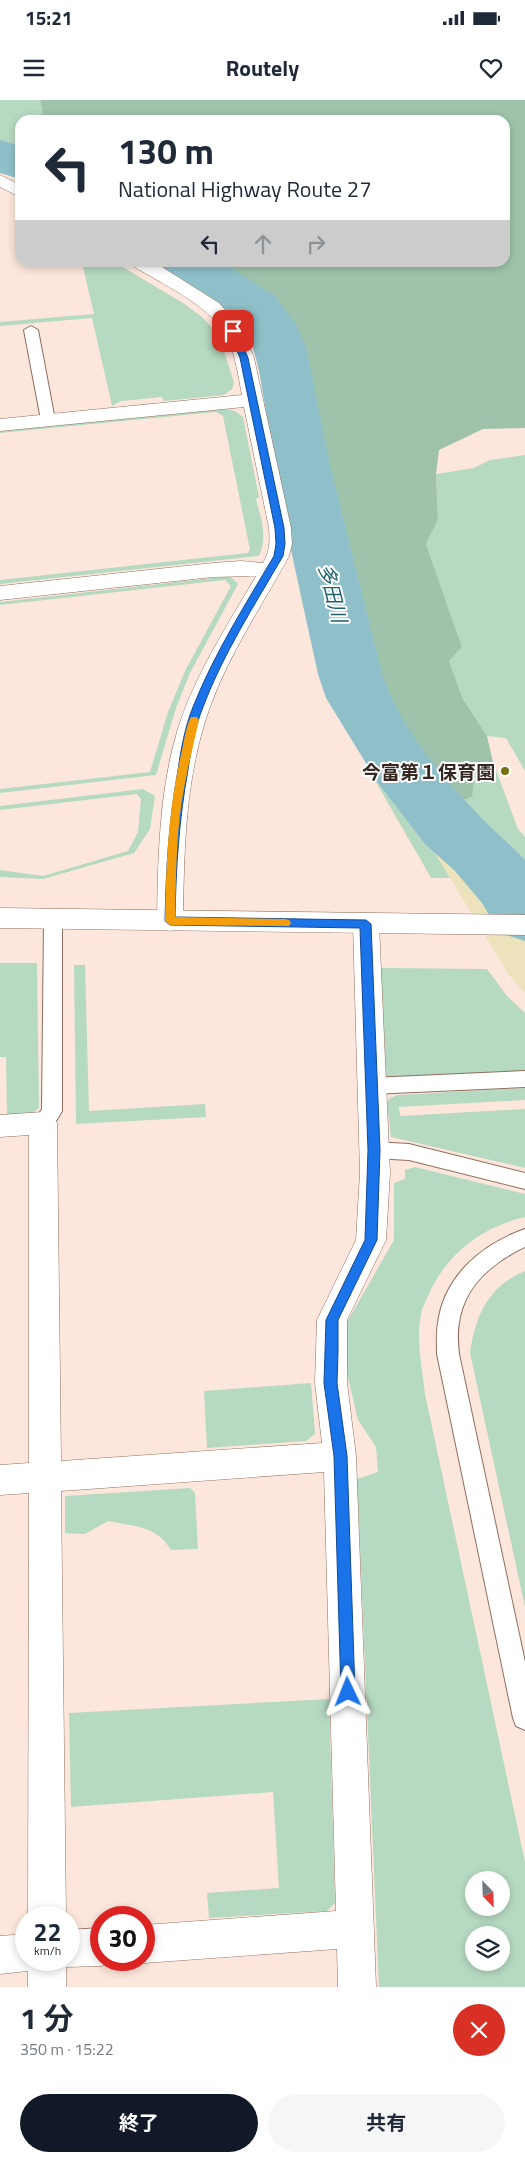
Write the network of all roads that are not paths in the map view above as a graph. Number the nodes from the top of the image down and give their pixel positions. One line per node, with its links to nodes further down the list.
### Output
1 (0, 180): 2 (main road)
2 (15, 189)
3 (15, 194): 4 (main road)
4 (0, 198)
5 (148, 267): 7 (main road)
6 (31, 330): 8 (lane)
7 (253, 400): 8 (main road); 10 (main road)
8 (48, 420): 9 (main road)
9 (0, 425)
10 (270, 570): 11 (main road); 14 (main road)
11 (0, 593)
12 (0, 918): 13 (main road)
13 (52, 919): 14 (main road); 19 (lane)
14 (170, 921): 15 (main road)
15 (366, 924): 16 (main road); 18 (main road)
16 (525, 925)
17 (525, 1079): 18 (lane)
18 (371, 1086): 21 (main road)
19 (43, 1123): 20 (main road); 25 (main road)
20 (0, 1126)
21 (374, 1150): 22 (lane); 24 (main road)
22 (525, 1181)
23 (525, 1238): 27 (lane)
24 (340, 1456): 25 (main road); 29 (main road)
25 (45, 1477): 26 (main road); 28 (main road)
26 (0, 1480)
27 (525, 1718)
28 (47, 1906)
29 (355, 1929): 30 (main road); 35 (main road)
30 (155, 1943)
31 (15, 1954): 32 (main road)
32 (0, 1955)
33 (47, 1971): 34 (main road)
34 (47, 1987)
35 (357, 1987)

